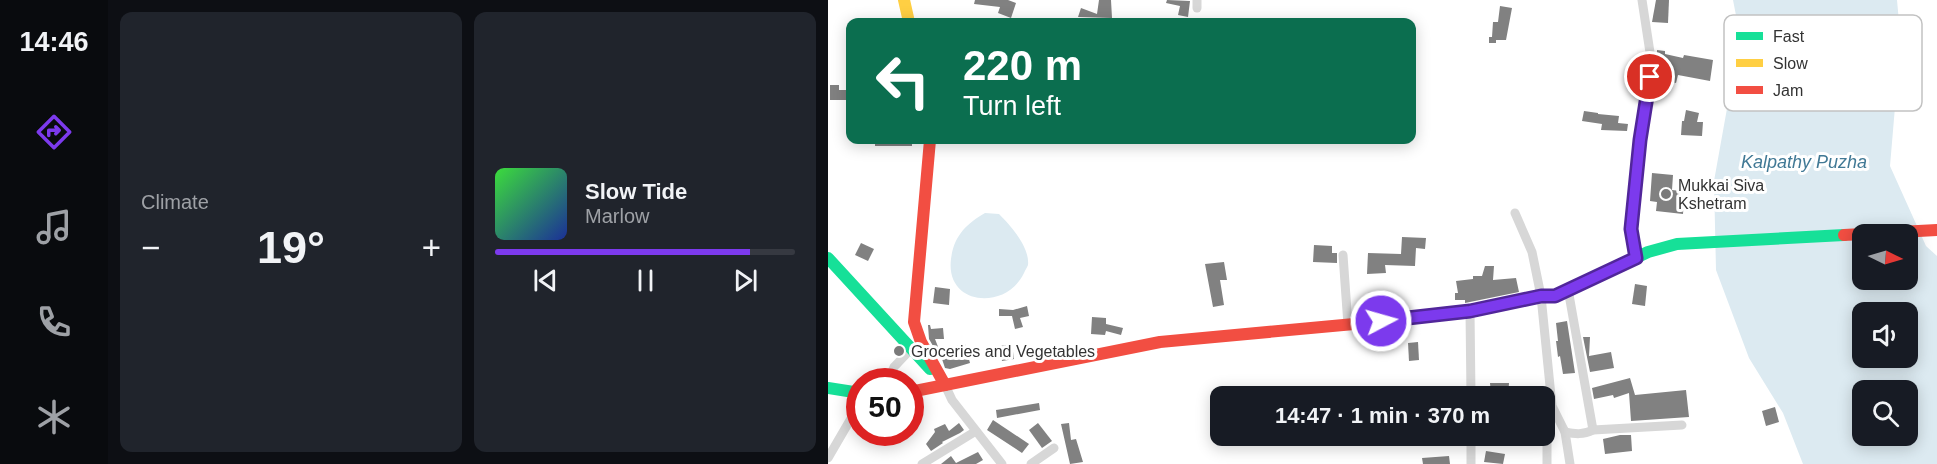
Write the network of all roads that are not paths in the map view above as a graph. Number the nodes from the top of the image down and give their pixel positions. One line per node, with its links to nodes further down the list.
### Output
1 (904, 0): 3 (main road)
2 (1642, 0): 8 (street)
3 (908, 18)
4 (930, 144): 16 (main road)
5 (1515, 213): 11 (street)
6 (1937, 230): 8 (main road)
7 (1343, 255): 13 (street)
8 (1636, 258): 10 (main road)
9 (830, 262): 14 (main road)
10 (1568, 289): 11 (main road); 23 (street)
11 (1541, 296): 12 (main road); 25 (street)
12 (1470, 311): 13 (main road); 17 (street)
13 (1348, 325): 16 (main road)
14 (911, 349): 15 (street); 16 (main road)
15 (894, 368)
16 (945, 385): 19 (main road); 24 (street)
17 (1471, 386)
18 (828, 388): 20 (main road)
19 (924, 389)
20 (846, 391)
21 (1682, 424): 23 (street)
22 (846, 427): 29 (street)
23 (1593, 430): 25 (street)
24 (976, 431): 30 (street); 31 (street)
25 (1565, 432): 35 (street)
26 (1471, 446): 33 (street)
27 (1547, 446): 34 (street)
28 (1054, 448): 32 (street)
29 (828, 458)
30 (922, 464)
31 (1002, 464)
32 (1031, 464)
33 (1471, 464)
34 (1548, 464)
35 (1570, 464)

